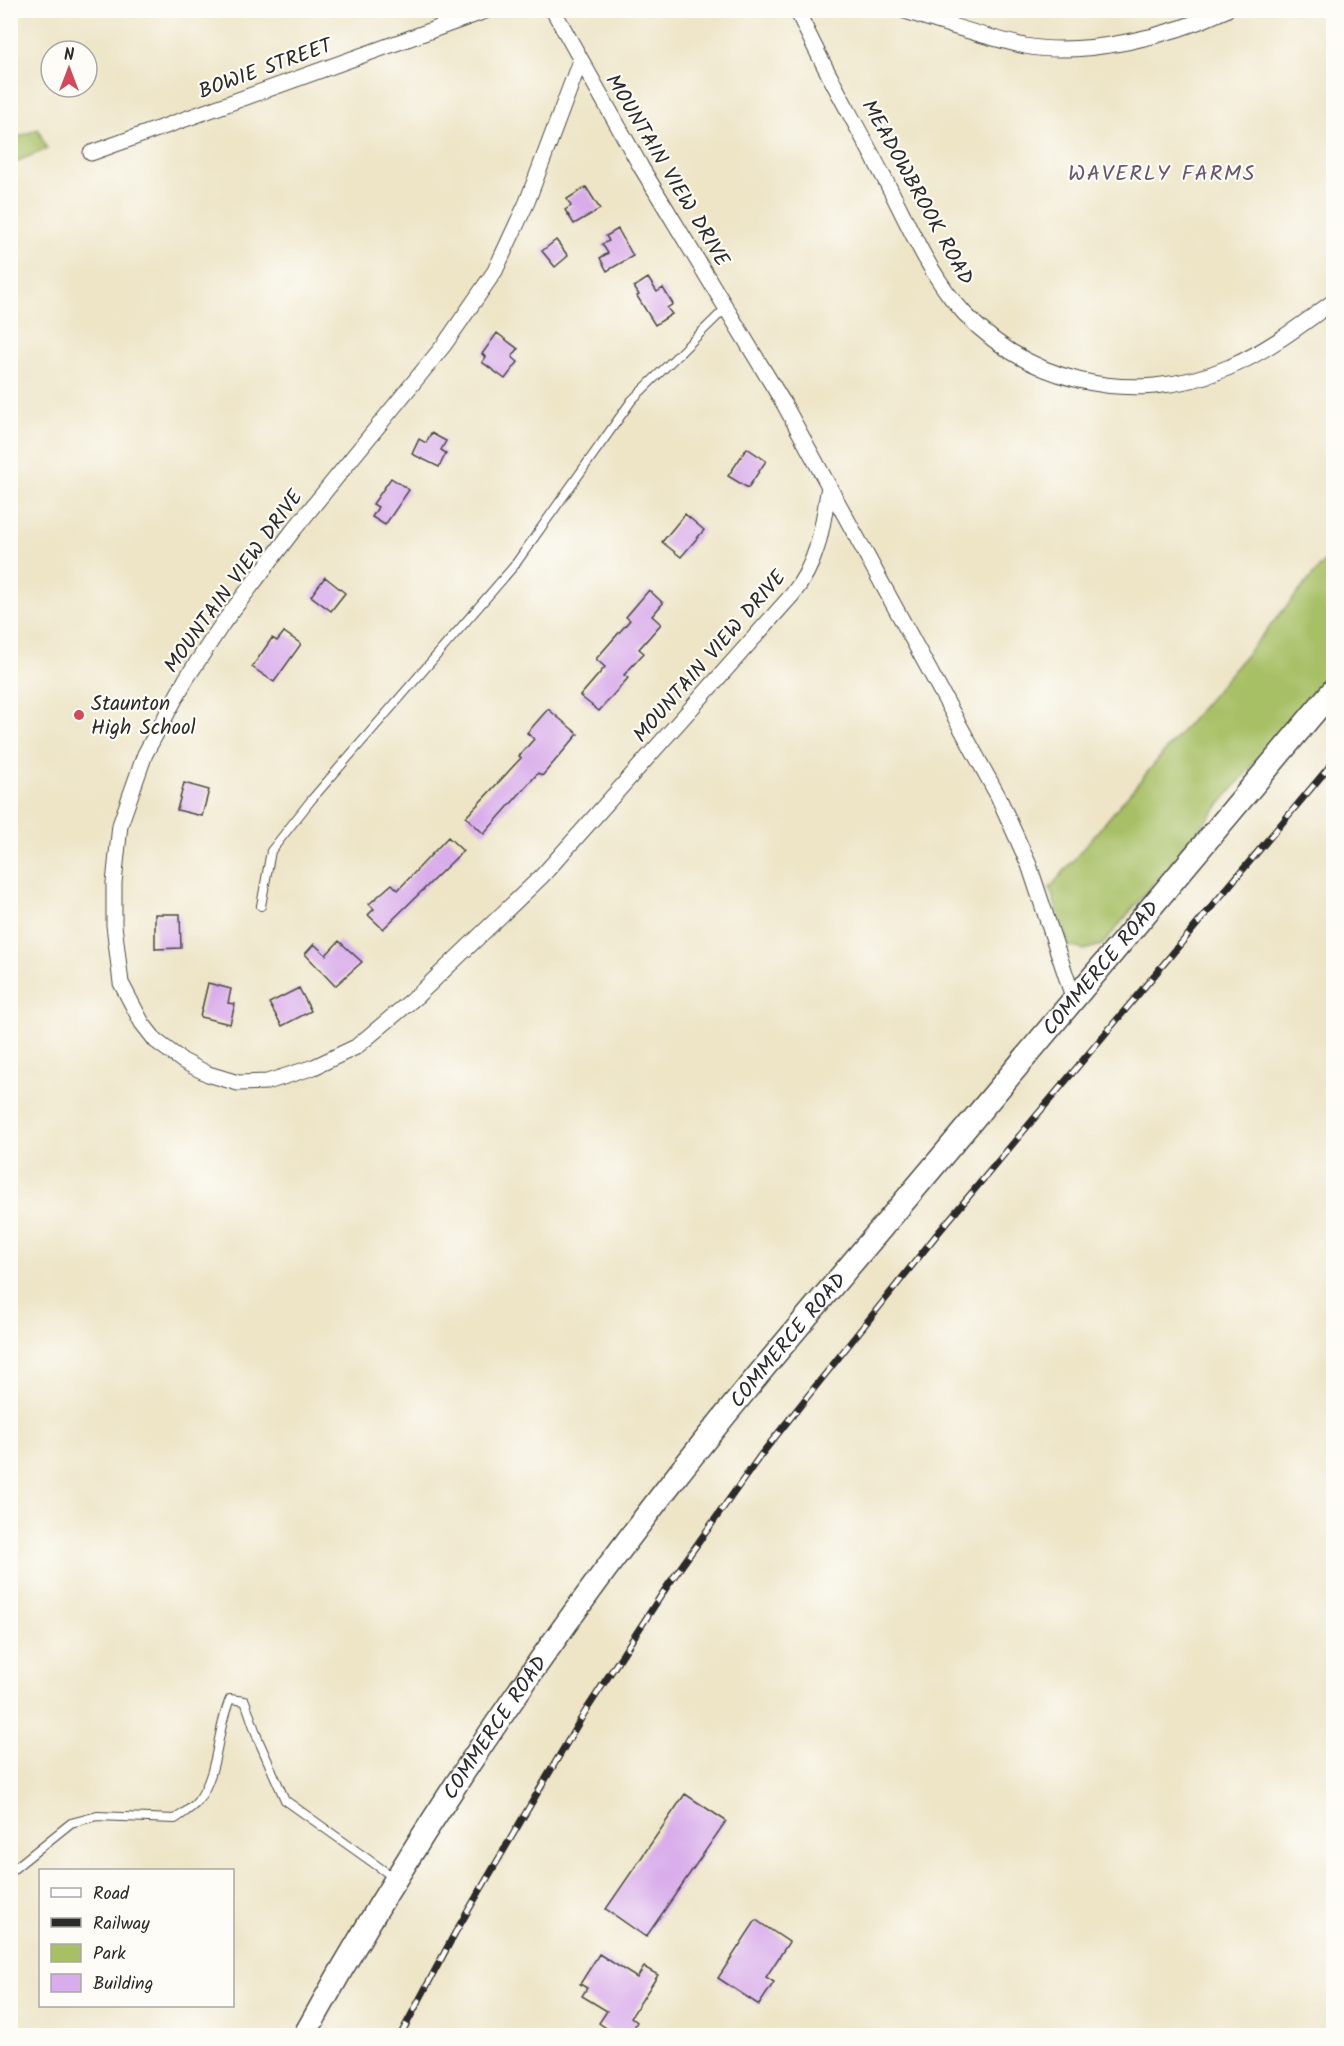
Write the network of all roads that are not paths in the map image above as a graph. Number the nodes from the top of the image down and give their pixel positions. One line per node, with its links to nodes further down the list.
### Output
1 (488, 10): 7 (street, BOWIE STREET)
2 (553, 10): 6 (street, MOUNTAIN VIEW DRIVE)
3 (797, 10): 8 (street, MEADOWBROOK ROAD)
4 (902, 10): 5 (street)
5 (1226, 10)
6 (580, 61): 9 (street, MOUNTAIN VIEW DRIVE); 10 (street, MOUNTAIN VIEW DRIVE)
7 (91, 153)
8 (1334, 301)
9 (726, 308): 10 (street, MOUNTAIN VIEW DRIVE); 12 (lane)
10 (829, 486): 13 (street, MOUNTAIN VIEW DRIVE)
11 (1334, 689): 13 (main road, COMMERCE ROAD)
12 (261, 906)
13 (1074, 1000): 15 (main road, COMMERCE ROAD)
14 (10, 1872): 15 (lane)
15 (397, 1879): 16 (main road, COMMERCE ROAD)
16 (304, 2036)

